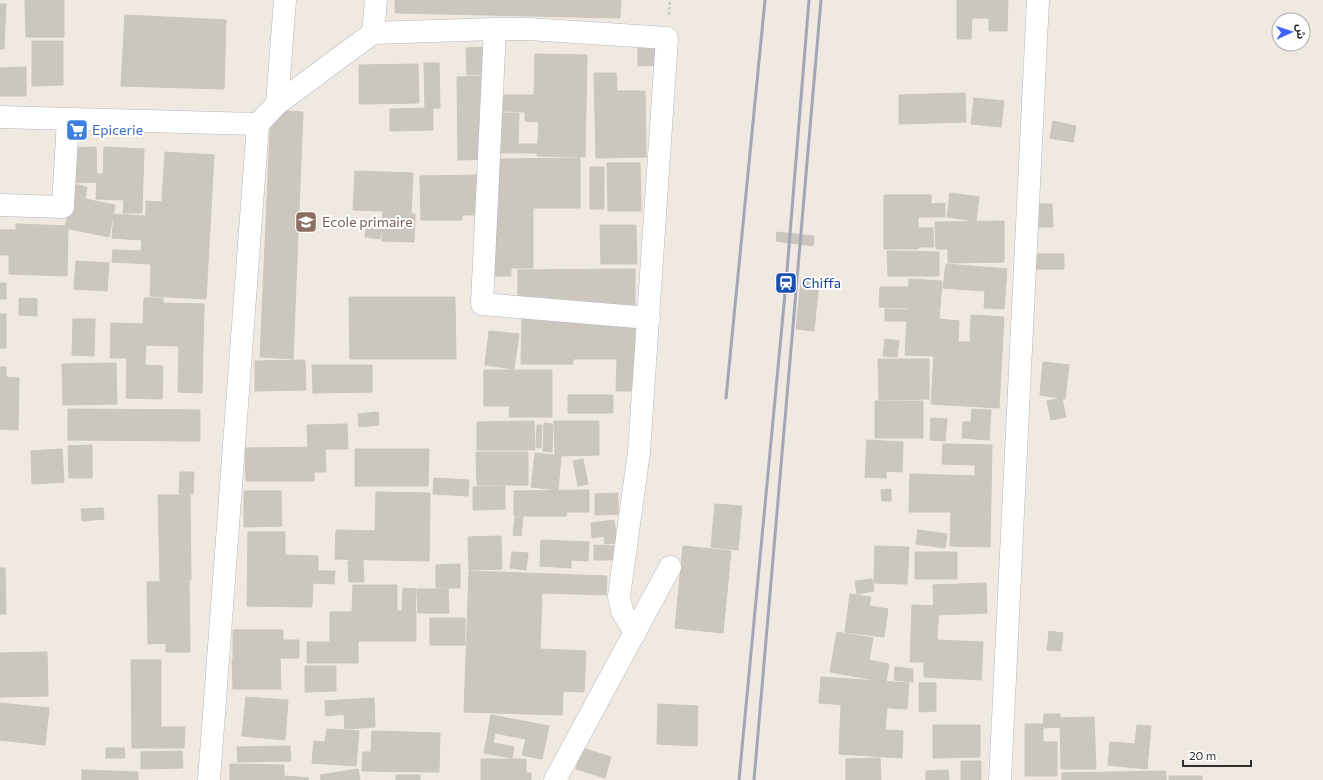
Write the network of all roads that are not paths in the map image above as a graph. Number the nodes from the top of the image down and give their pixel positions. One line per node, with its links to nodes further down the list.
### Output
1 (285, 0): 6 (street)
2 (376, 0): 5 (street)
3 (1038, 0): 16 (street)
4 (495, 29): 5 (street); 11 (street); 11 (street)
5 (373, 33): 6 (street)
6 (277, 104): 9 (street)
7 (0, 117): 8 (street)
8 (68, 119): 9 (street); 10 (street)
9 (258, 124): 14 (street)
10 (0, 205)
11 (649, 318): 13 (street)
12 (670, 568): 13 (street)
13 (635, 633): 15 (street)
14 (209, 780)
15 (555, 780)
16 (1000, 780)

